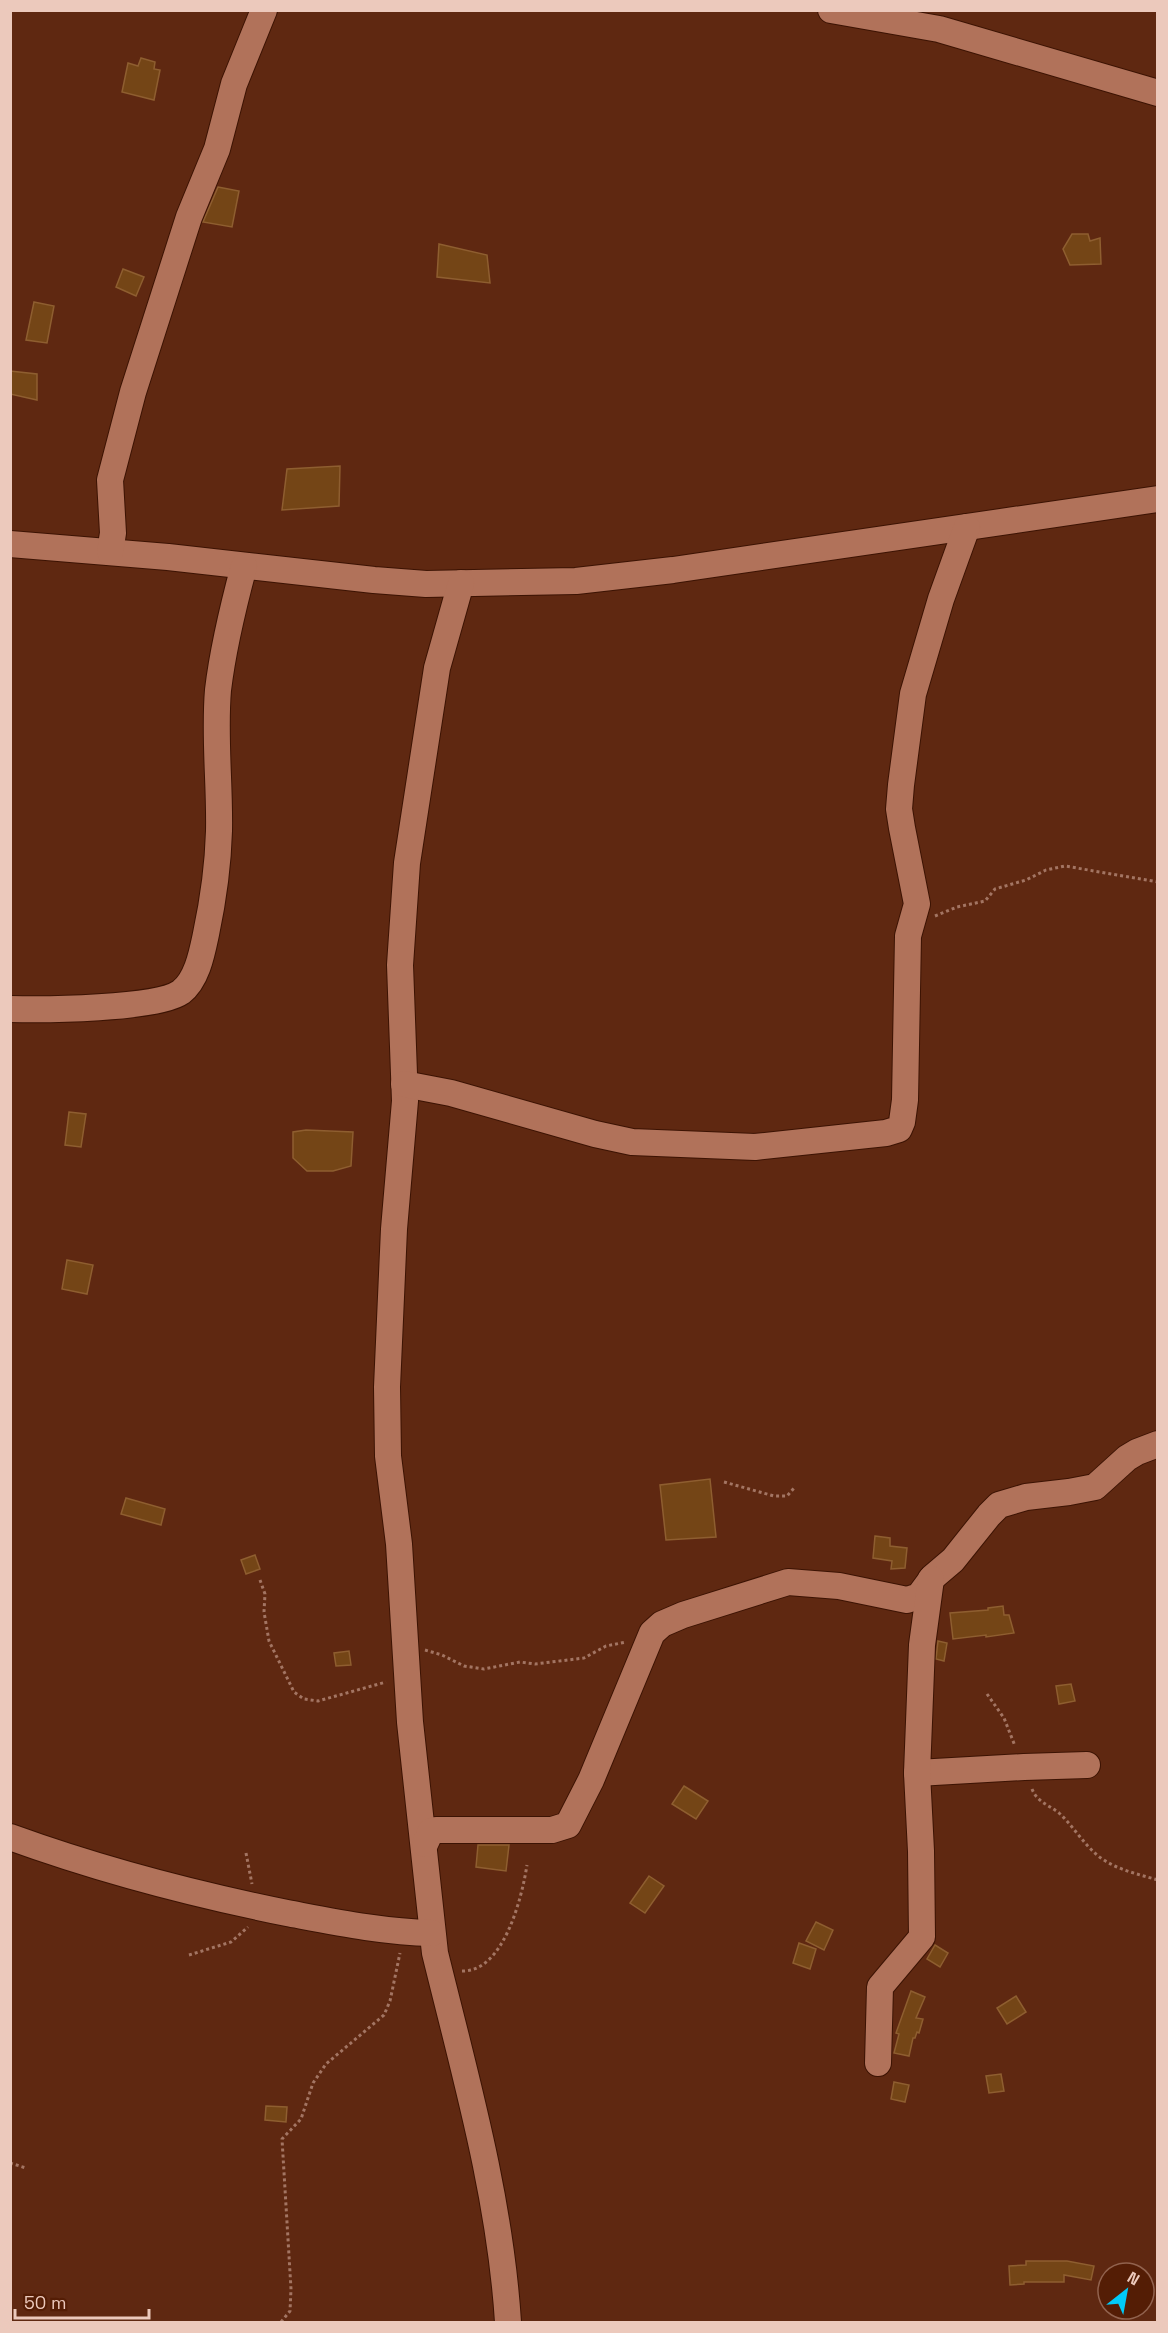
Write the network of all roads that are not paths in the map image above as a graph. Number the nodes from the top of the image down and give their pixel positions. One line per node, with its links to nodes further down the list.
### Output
1 (264, 10): 7 (street)
2 (831, 10): 3 (street)
3 (1158, 93)
4 (1158, 499): 5 (street)
5 (967, 527): 9 (street); 11 (street)
6 (10, 544): 7 (street)
7 (110, 552): 8 (street)
8 (244, 566): 9 (street); 10 (street)
9 (461, 583): 11 (street)
10 (10, 1009)
11 (404, 1084): 17 (street)
12 (1158, 1444): 13 (street)
13 (931, 1575): 15 (street); 17 (street)
14 (1087, 1765): 15 (street)
15 (917, 1773): 19 (street)
16 (10, 1837): 18 (street)
17 (425, 1844): 18 (street)
18 (432, 1933): 20 (street)
19 (878, 2063)
20 (508, 2322)

